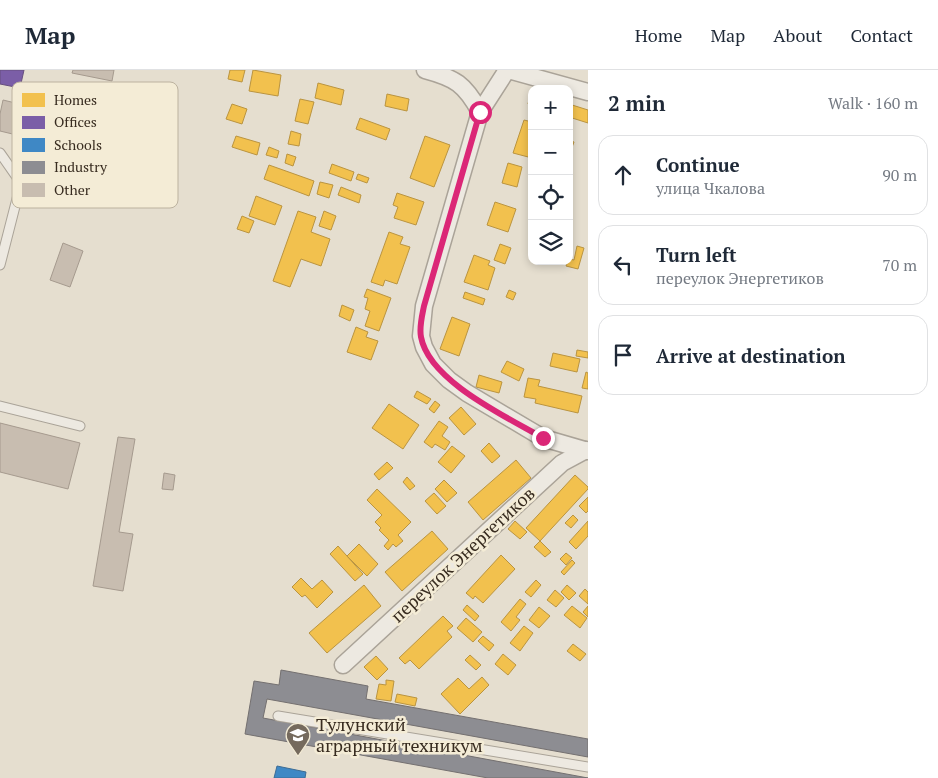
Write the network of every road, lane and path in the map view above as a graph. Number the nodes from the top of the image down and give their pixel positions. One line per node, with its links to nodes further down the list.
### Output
1 (425, 70): 4 (street)
2 (507, 70): 3 (street); 4 (street)
3 (588, 92)
4 (480, 112): 11 (street, переулок Энергетиков)
5 (0, 153): 6 (lane)
6 (12, 170)
7 (15, 208): 8 (lane)
8 (0, 265)
9 (0, 406): 10 (lane)
10 (80, 426)
11 (587, 451): 12 (street, переулок Энергетиков)
12 (343, 665)
13 (278, 716): 14 (lane)
14 (588, 767)

